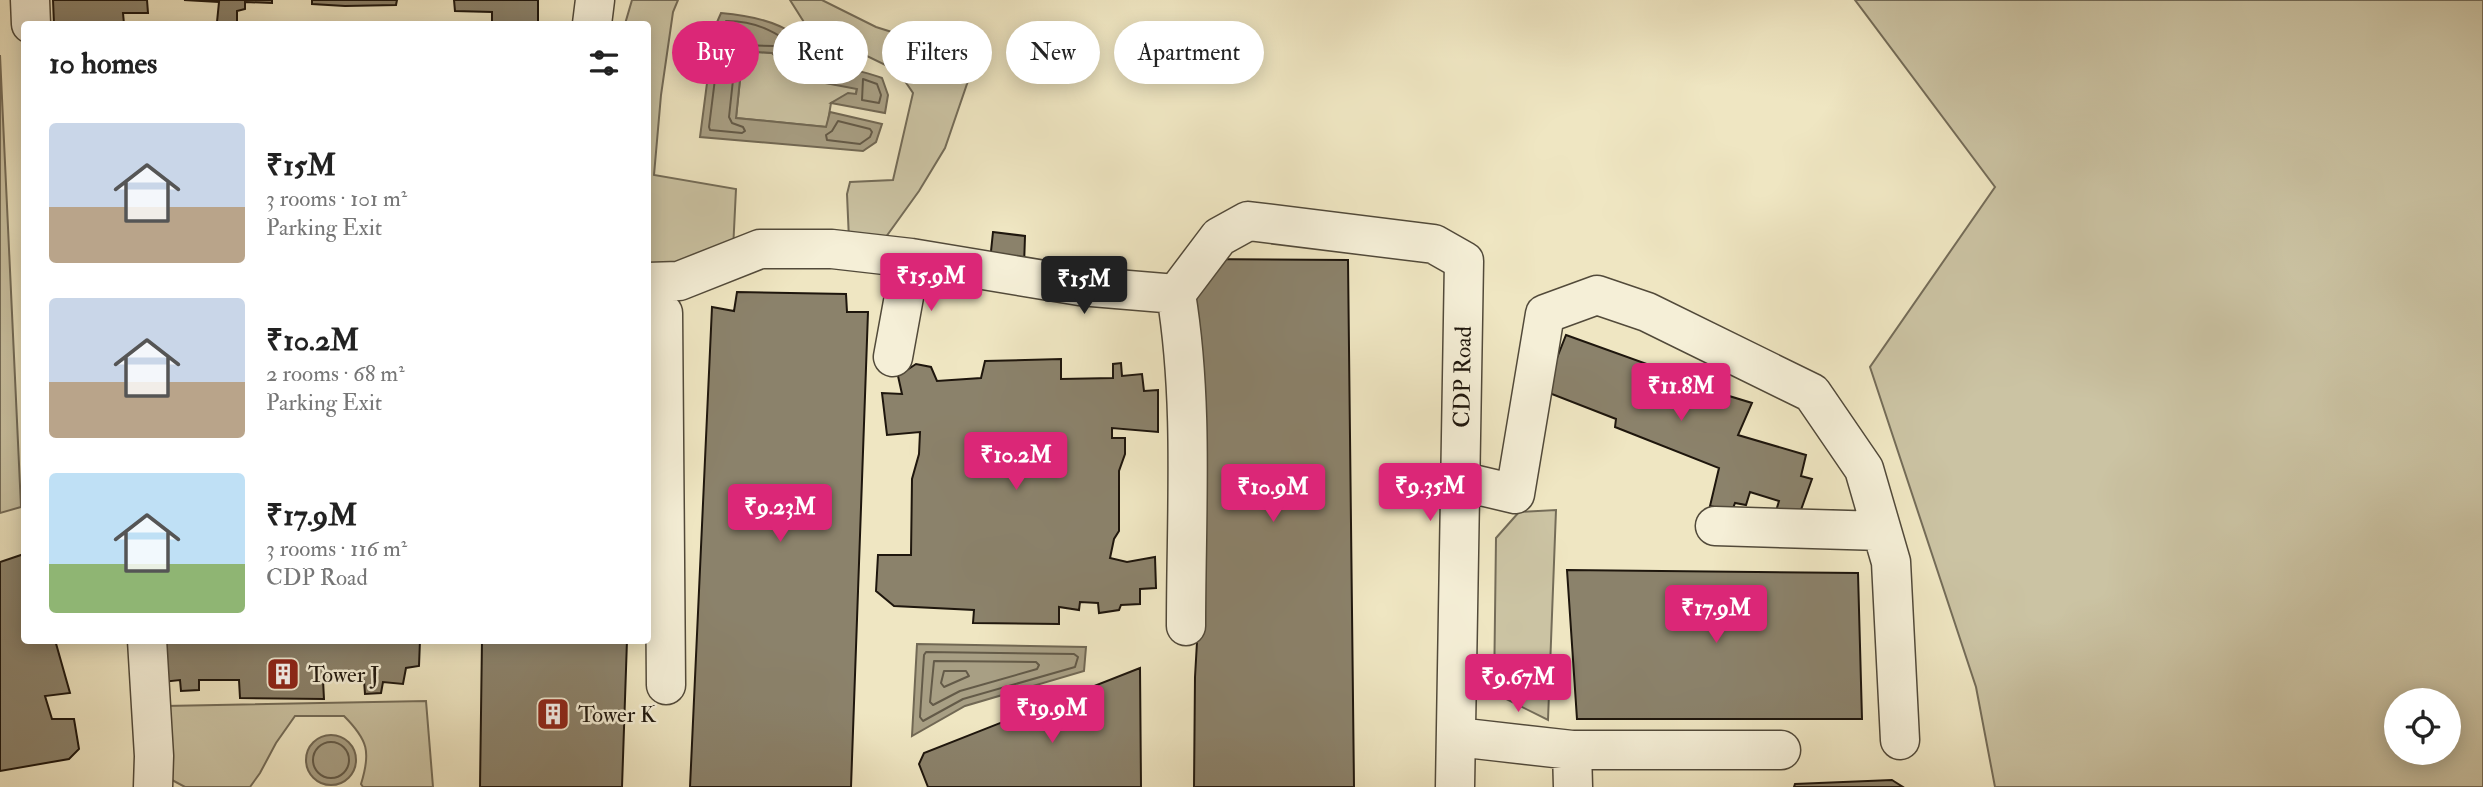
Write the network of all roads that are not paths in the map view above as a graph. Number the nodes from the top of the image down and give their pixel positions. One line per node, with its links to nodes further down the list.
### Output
1 (30, 0): 3 (street)
2 (595, 0): 4 (street)
3 (31, 21)
4 (592, 21)
5 (911, 258): 6 (street); 7 (street); 9 (street)
6 (651, 282)
7 (1176, 294): 10 (street, CDP Road); 13 (street)
8 (651, 313): 15 (street)
9 (893, 357)
10 (1460, 481): 12 (street); 16 (street, CDP Road)
11 (1715, 526): 12 (street)
12 (1882, 531): 17 (street)
13 (1186, 626)
14 (147, 644): 20 (street)
15 (666, 685)
16 (1457, 737): 19 (street); 21 (street, CDP Road)
17 (1900, 740)
18 (1781, 750): 19 (street)
19 (1572, 769)
20 (153, 787)
21 (1455, 787)

